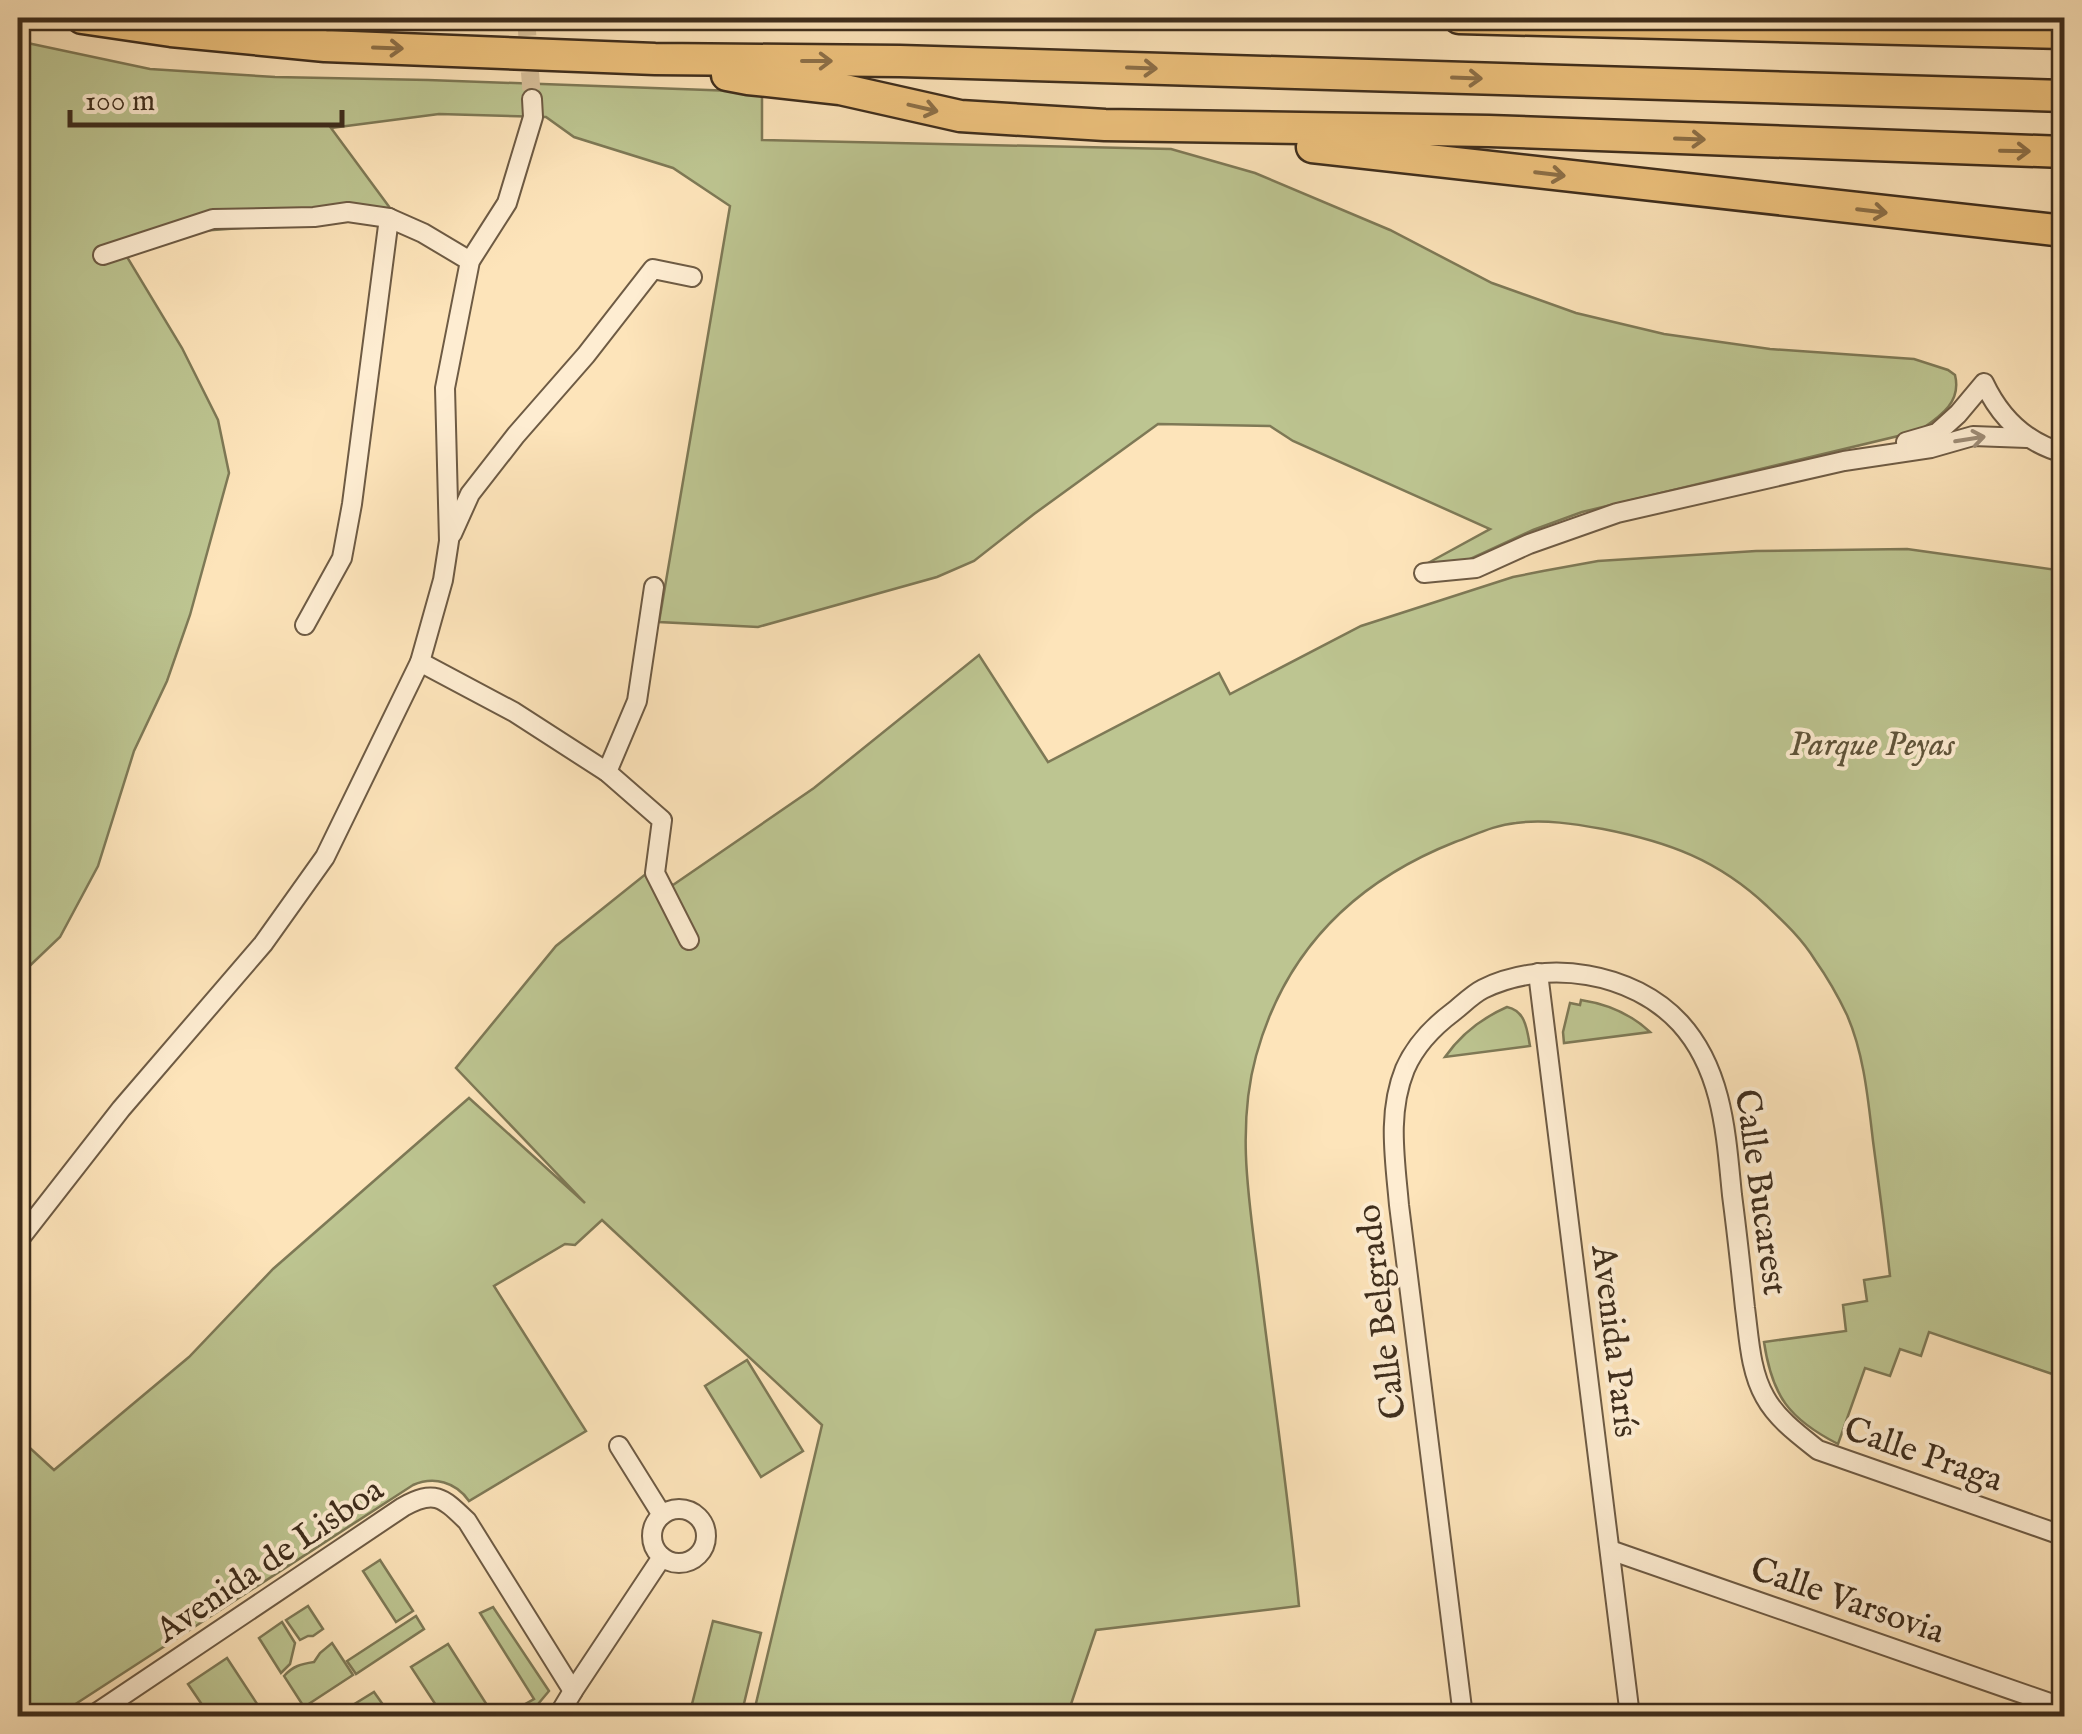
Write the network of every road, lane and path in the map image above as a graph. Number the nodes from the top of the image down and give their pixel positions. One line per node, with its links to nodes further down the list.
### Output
1 (82, 18): 4 (highway, one-way to 4)
2 (1459, 18): 3 (highway)
3 (2064, 32)
4 (655, 60): 5 (highway, one-way to 5); 7 (highway, one-way to 7)
5 (2064, 96)
6 (532, 99): 12 (street)
7 (1105, 125): 8 (highway, one-way to 8); 10 (highway, one-way to 10)
8 (2064, 152)
9 (389, 218): 11 (street); 12 (street); 20 (street)
10 (2064, 232)
11 (103, 256)
12 (470, 261): 17 (street)
13 (692, 277): 17 (street)
14 (2027, 438): 15 (street); 16 (street, one-way to 14); 16 (street)
15 (2064, 453)
16 (1844, 461): 18 (street)
17 (450, 541): 21 (street)
18 (1424, 574)
19 (654, 588): 22 (street)
20 (305, 625)
21 (420, 662): 22 (street); 25 (street)
22 (607, 772): 23 (street)
23 (689, 940)
24 (1538, 973): 26 (street, Calle Bucarest); 30 (street, Avenida París); 36 (street, Calle Belgrado)
25 (18, 1240)
26 (1751, 1356): 29 (street, Calle Praga)
27 (619, 1446): 28 (street)
28 (662, 1515): 31 (street); 31 (street)
29 (2064, 1536)
30 (1610, 1550): 33 (street, Calle Varsovia); 37 (street, Avenida París)
31 (662, 1556): 32 (street)
32 (573, 1690): 34 (street, Avenida de Lisboa); 35 (street)
33 (2064, 1708)
34 (92, 1716)
35 (558, 1716)
36 (1462, 1716)
37 (1630, 1716)

